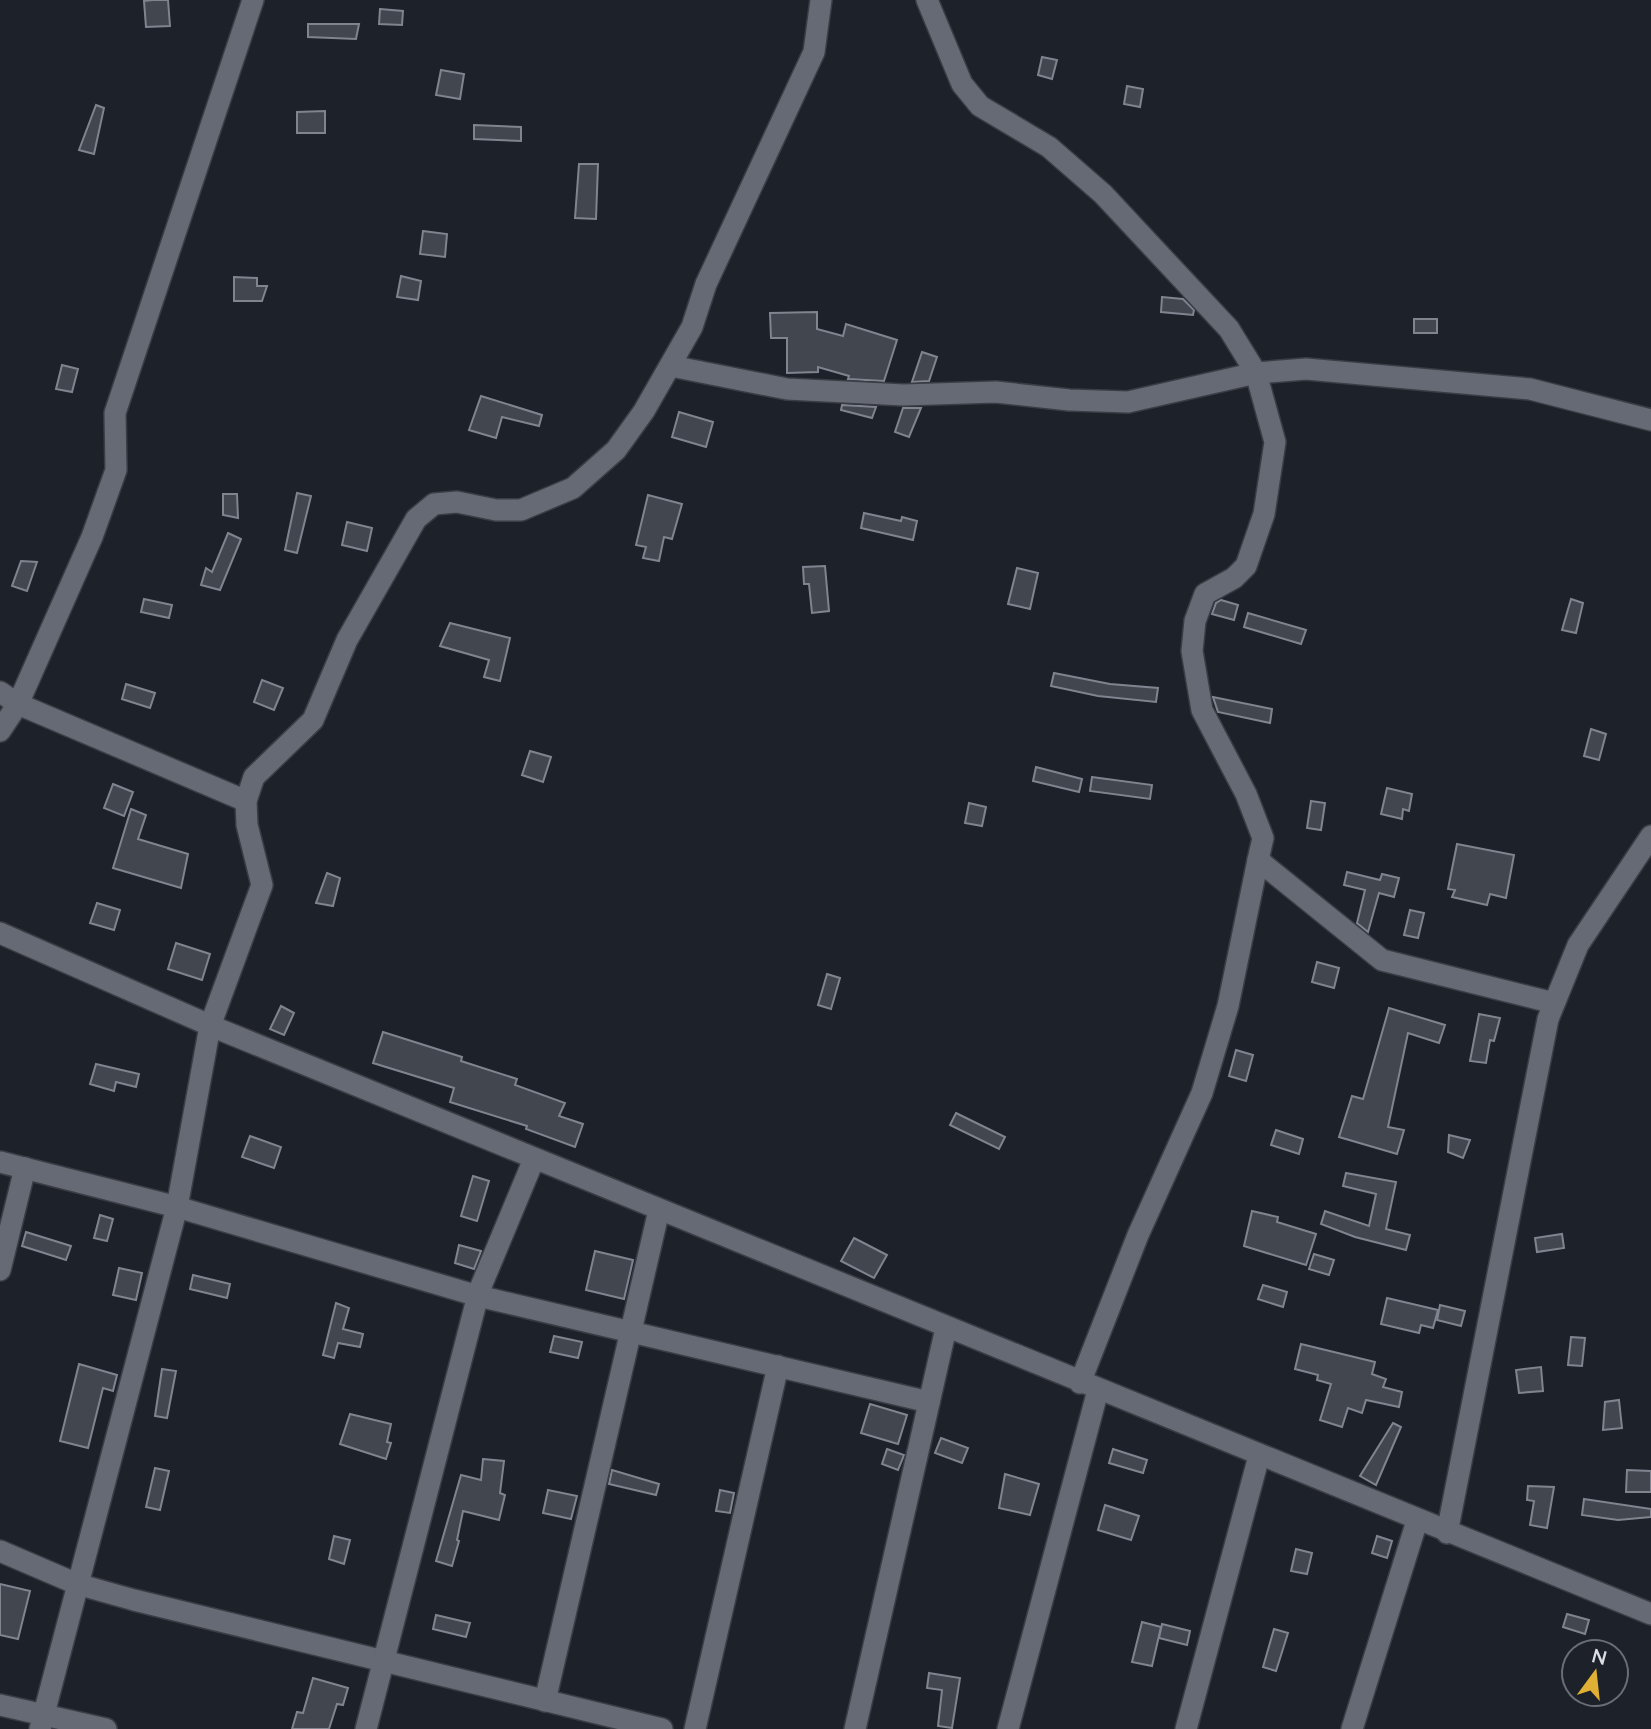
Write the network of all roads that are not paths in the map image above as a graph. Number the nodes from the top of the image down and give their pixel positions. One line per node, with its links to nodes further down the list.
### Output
1 (253, 0): 7 (street)
2 (821, 0): 4 (street)
3 (927, 0): 5 (street)
4 (671, 366): 5 (street); 9 (street)
5 (1256, 373): 6 (street); 11 (street)
6 (1651, 420)
7 (9, 698): 8 (street); 9 (street)
8 (0, 731)
9 (246, 801): 14 (street)
10 (1651, 836): 13 (street)
11 (1258, 860): 13 (street); 25 (street)
12 (0, 933): 14 (street)
13 (1555, 1003): 29 (street)
14 (211, 1026): 15 (street); 18 (street)
15 (534, 1159): 19 (street); 21 (street)
16 (0, 1162): 17 (street)
17 (25, 1168): 18 (street); 20 (street)
18 (177, 1207): 21 (street); 31 (street)
19 (659, 1210): 22 (street); 23 (street)
20 (0, 1270)
21 (478, 1296): 23 (street); 33 (street)
22 (946, 1328): 25 (street); 26 (street)
23 (630, 1332): 24 (street); 34 (street)
24 (778, 1366): 26 (street); 40 (street)
25 (1089, 1386): 27 (street); 42 (street)
26 (929, 1402): 41 (street)
27 (1259, 1456): 28 (street); 43 (street)
28 (1417, 1521): 29 (street); 44 (street)
29 (1447, 1533): 32 (street)
30 (0, 1551): 31 (street)
31 (78, 1584): 33 (street); 36 (street)
32 (1651, 1614)
33 (382, 1662): 34 (street); 38 (street)
34 (545, 1701): 39 (street)
35 (0, 1704): 36 (street)
36 (42, 1722): 37 (street)
37 (106, 1729)
38 (366, 1729)
39 (662, 1729)
40 (695, 1729)
41 (855, 1729)
42 (1008, 1729)
43 (1186, 1729)
44 (1352, 1729)

